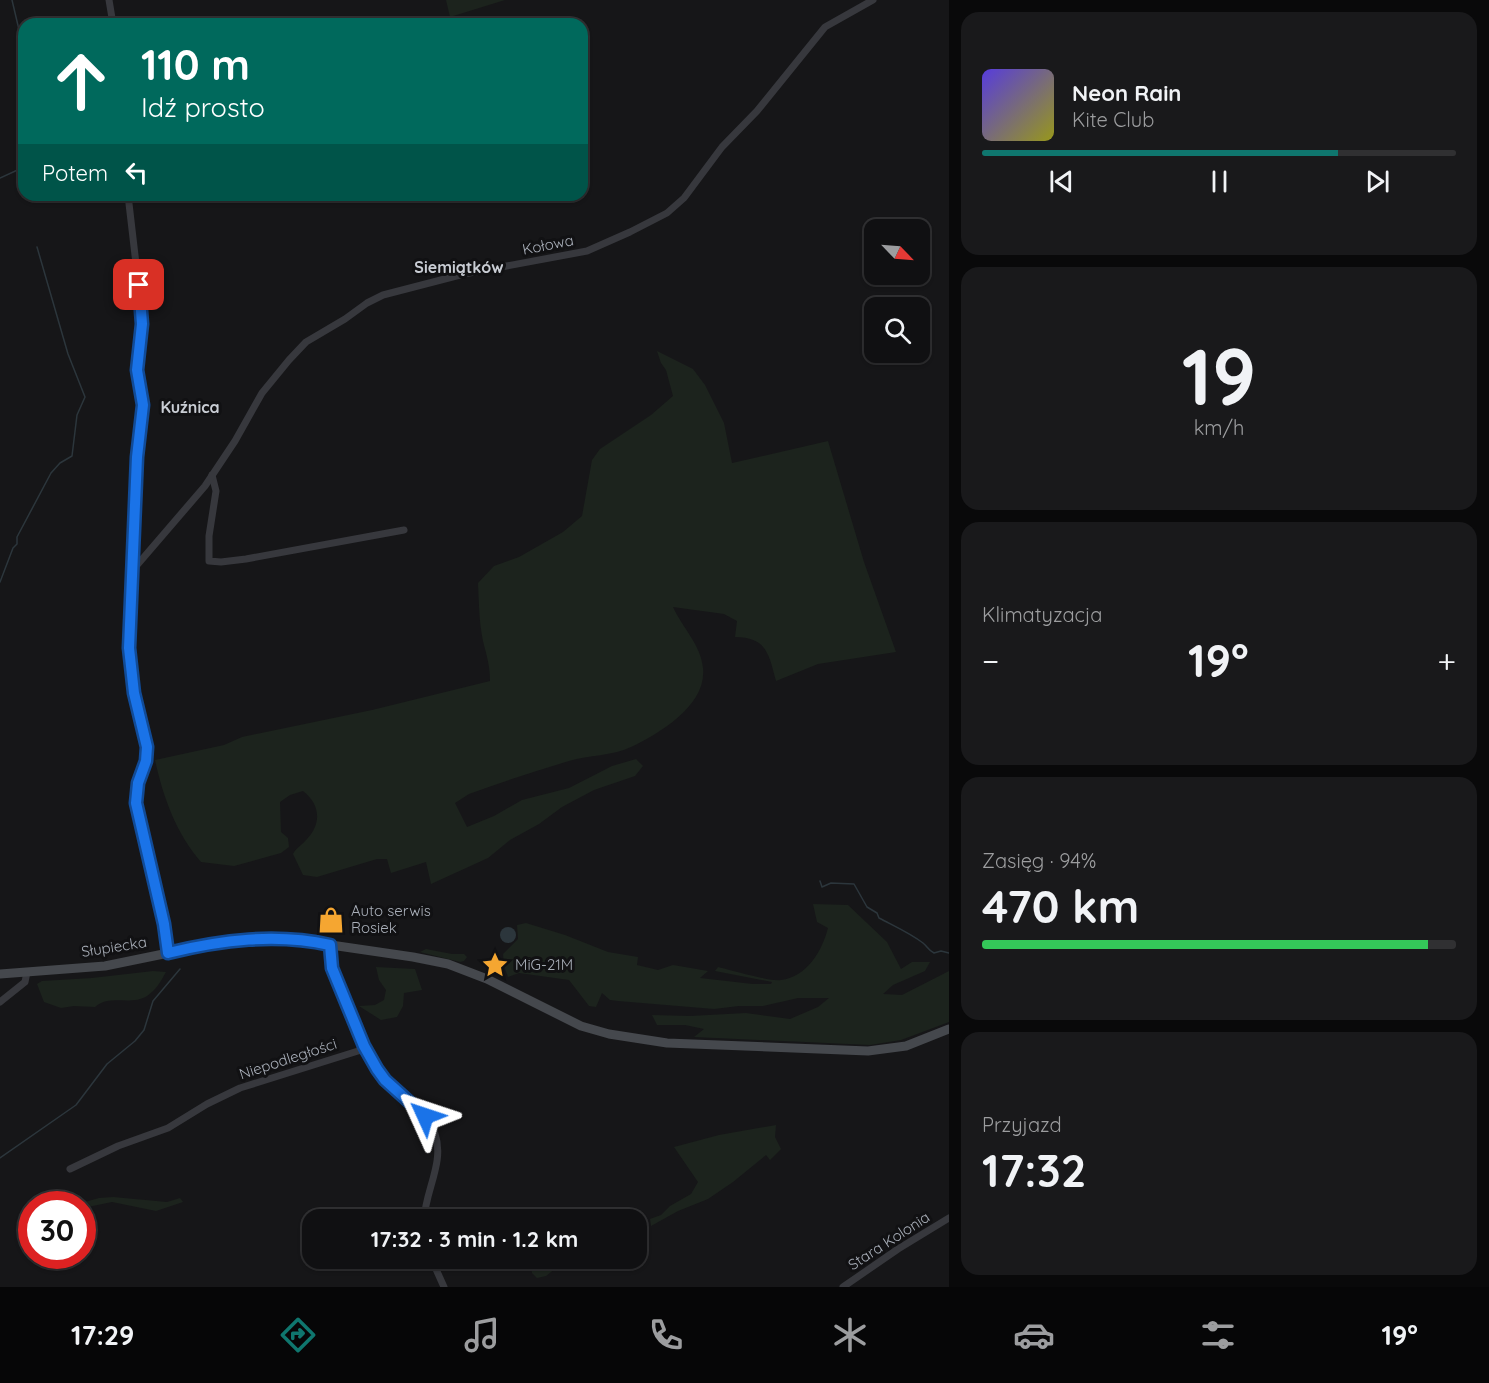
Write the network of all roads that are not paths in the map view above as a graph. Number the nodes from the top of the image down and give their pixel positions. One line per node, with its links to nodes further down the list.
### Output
1 (109, 0): 3 (street)
2 (873, 0): 5 (street, Kołowa)
3 (112, 18)
4 (129, 201): 7 (street)
5 (212, 475): 6 (street); 7 (street, Kołowa)
6 (404, 530)
7 (133, 567): 9 (street)
8 (330, 945): 9 (main road, Słupiecka); 13 (main road, Słupiecka); 14 (street)
9 (168, 953): 10 (main road, Słupiecka)
10 (27, 972): 11 (main road, Słupiecka); 12 (street)
11 (0, 974)
12 (0, 1002)
13 (949, 1029)
14 (364, 1046): 15 (street, Niepodległości); 16 (street)
15 (70, 1169)
16 (424, 1209)
17 (949, 1218): 20 (street, Stara Kolonia)
18 (436, 1269): 19 (street)
19 (444, 1287)
20 (843, 1287)

